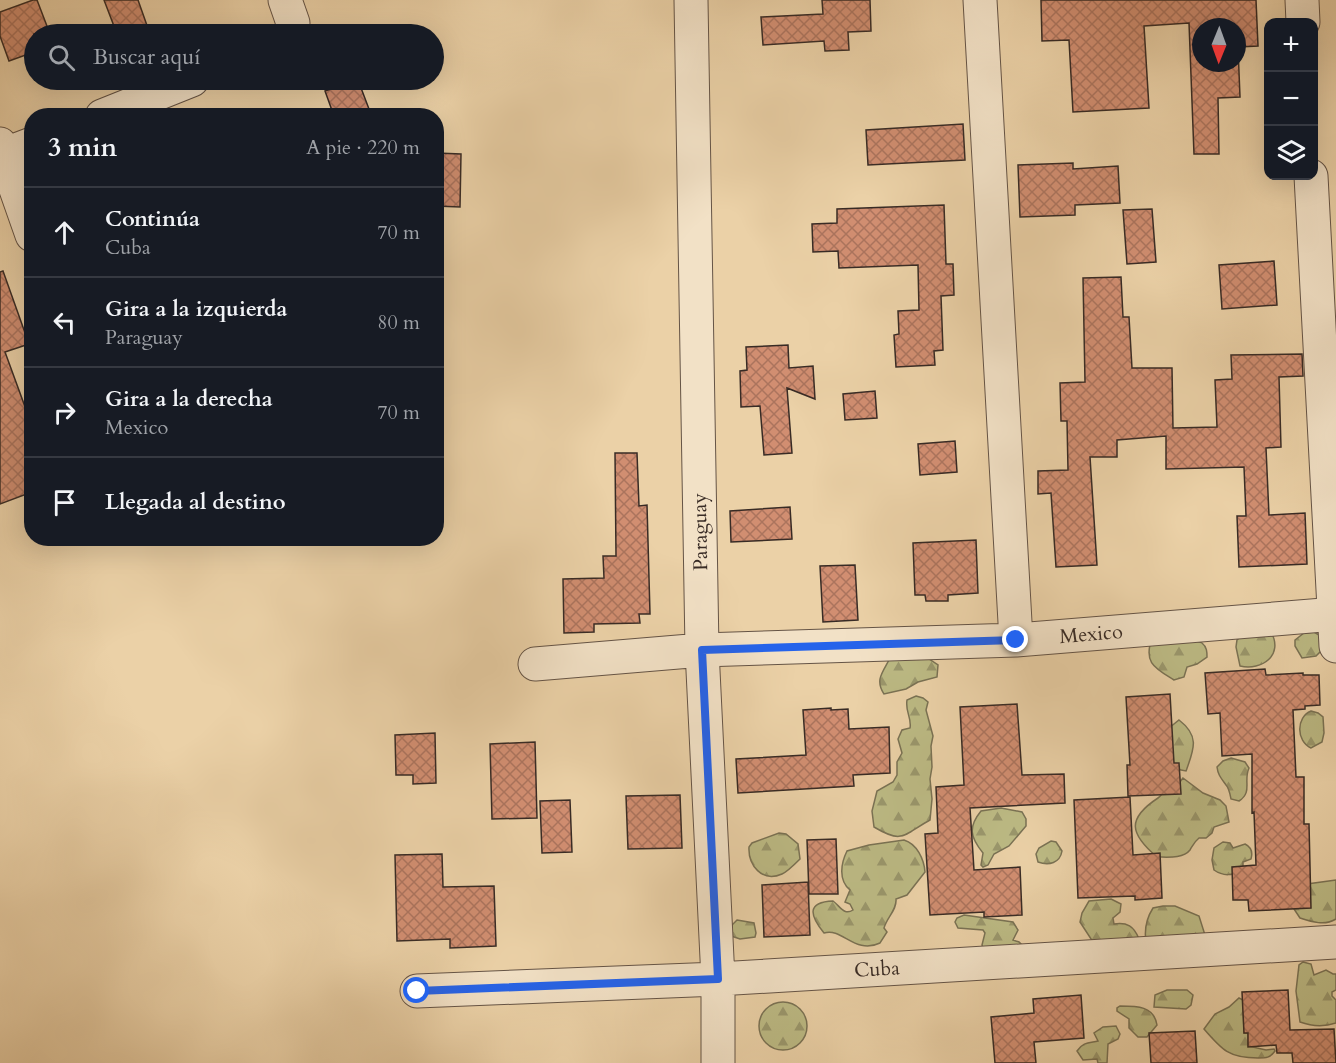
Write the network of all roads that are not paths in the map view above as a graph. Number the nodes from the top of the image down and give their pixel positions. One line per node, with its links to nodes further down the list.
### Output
1 (285, 0): 6 (street)
2 (691, 0): 15 (street, Paraguay)
3 (981, 0): 13 (street)
4 (1302, 0): 5 (street)
5 (1303, 18)
6 (293, 24)
7 (167, 90): 8 (street)
8 (122, 108)
9 (9, 150): 11 (street)
10 (1311, 180): 12 (street)
11 (24, 205)
12 (1335, 614): 13 (street, Mexico); 14 (street)
13 (1016, 640): 15 (street, Mexico)
14 (1336, 646)
15 (702, 650): 16 (street, Mexico); 18 (street, Paraguay)
16 (535, 664)
17 (1336, 942): 18 (street, Cuba)
18 (718, 979): 19 (street, Cuba); 20 (street, Paraguay)
19 (417, 991)
20 (718, 1063)

